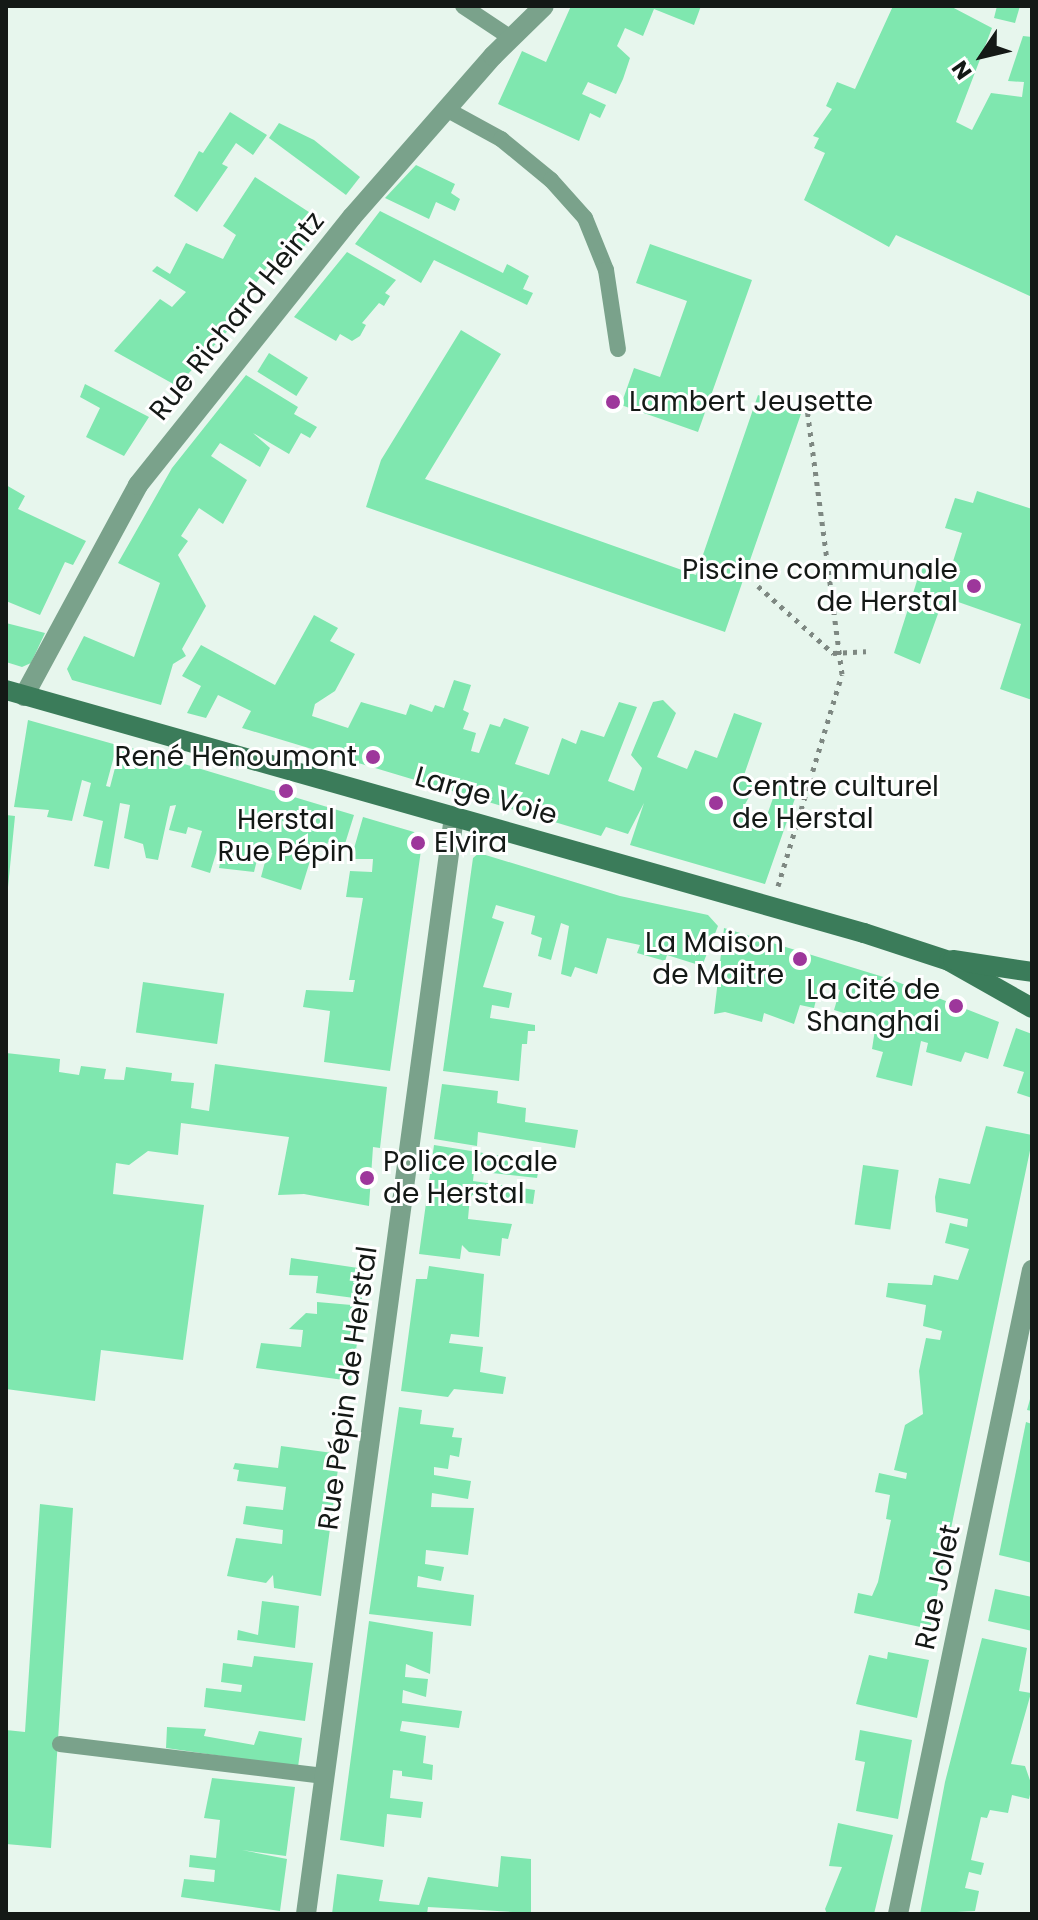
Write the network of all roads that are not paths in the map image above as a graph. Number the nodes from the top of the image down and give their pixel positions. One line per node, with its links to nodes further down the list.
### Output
1 (463, 6): 3 (lane)
2 (544, 6): 3 (street, Rue Richard Heintz)
3 (511, 38): 4 (street, Rue Richard Heintz)
4 (446, 109): 5 (lane); 6 (street, Rue Richard Heintz)
5 (618, 349)
6 (15, 693): 7 (street, Large Voie)
7 (454, 817): 8 (street, Large Voie); 13 (street, Rue Pépin de Herstal)
8 (949, 961): 9 (street, Large Voie); 10 (street, Large Voie)
9 (1032, 972)
10 (1032, 1008)
11 (1032, 1270): 15 (street, Rue Jolet)
12 (60, 1744): 13 (lane)
13 (324, 1776): 14 (street, Rue Pépin de Herstal)
14 (306, 1914)
15 (898, 1914)

